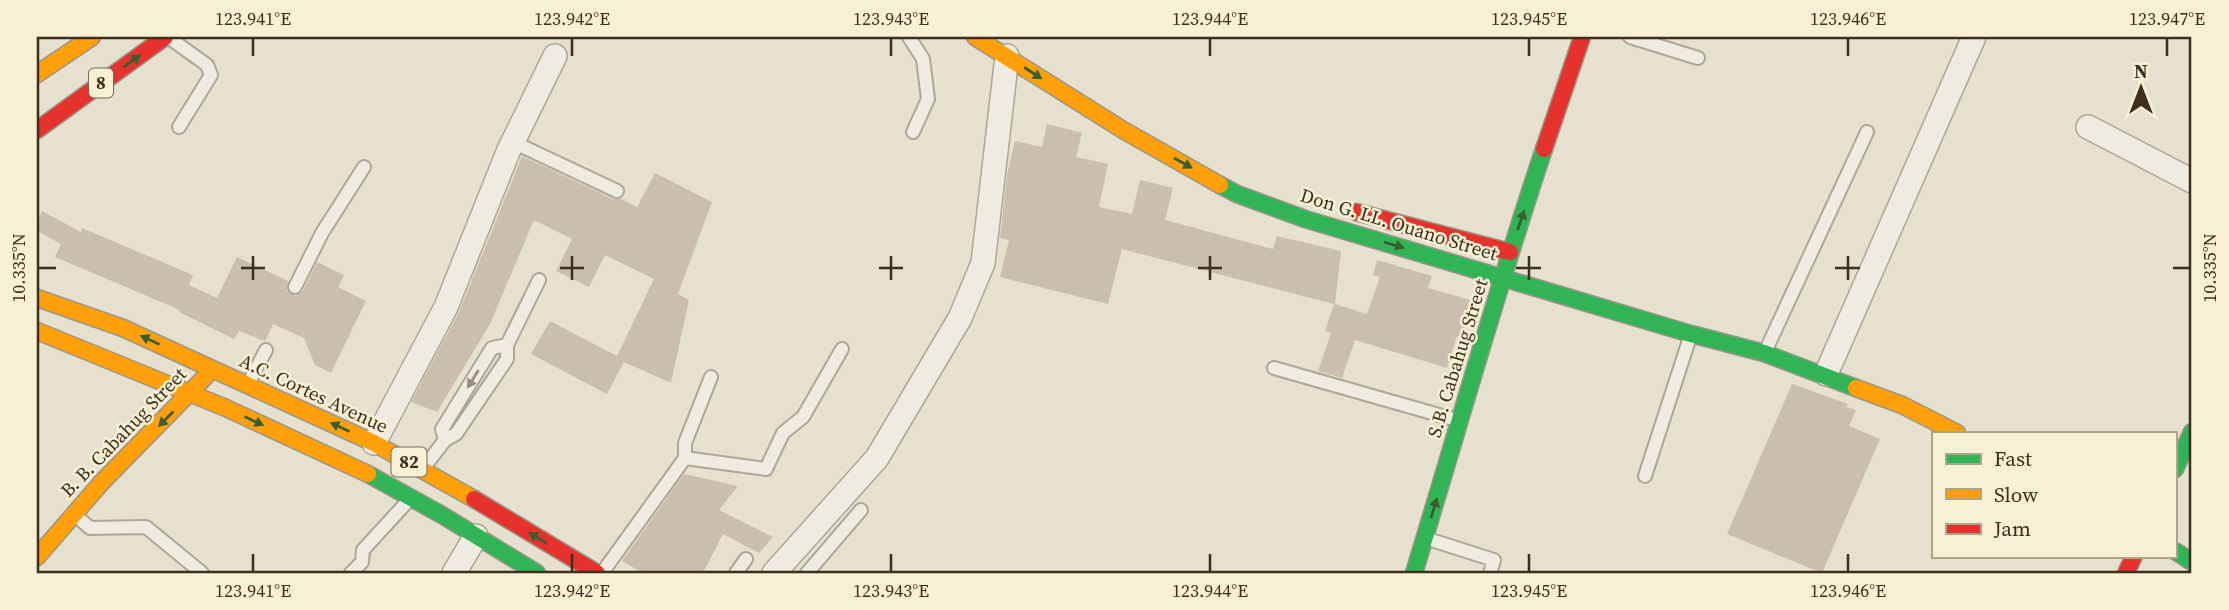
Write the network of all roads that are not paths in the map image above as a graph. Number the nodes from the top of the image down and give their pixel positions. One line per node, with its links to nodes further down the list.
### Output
1 (92, 37): 11 (street, 8)
2 (167, 37): 14 (lane); 16 (street, 8, one-way to 2)
3 (909, 37): 17 (lane)
4 (975, 37): 8 (street, Don G. LL. Ouano Street)
5 (1582, 37): 26 (street, S.B. Cabahug Street, one-way to 5)
6 (1630, 37): 10 (lane)
7 (1973, 37): 39 (street)
8 (1007, 55): 13 (street, Don G. LL. Ouano Street, one-way to 13); 68 (street)
9 (555, 56): 19 (street)
10 (1698, 58)
11 (37, 74)
12 (1095, 88): 13 (street)
13 (1082, 104): 25 (street, Don G. LL. Ouano Street, one-way to 25)
14 (179, 127)
15 (2088, 127): 21 (street)
16 (37, 130)
17 (913, 132)
18 (1867, 132): 36 (lane)
19 (513, 142): 22 (lane); 49 (street)
20 (364, 167): 29 (lane)
21 (2192, 181)
22 (617, 191)
23 (1312, 201): 25 (street)
24 (1338, 208): 26 (street, Don G. LL. Ouano Street)
25 (1304, 219): 27 (street, Don G. LL. Ouano Street, one-way to 27)
26 (1510, 252): 27 (street, S.B. Cabahug Street)
27 (1503, 278): 32 (street, Don G. LL. Ouano Street); 45 (street, S.B. Cabahug Street)
28 (539, 280): 33 (lane)
29 (295, 287)
30 (37, 298): 38 (street, A.C. Cortes Avenue / 82, one-way to 30)
31 (37, 331): 42 (street, A.C. Cortes Avenue / 82)
32 (1691, 334): 36 (street, Don G. LL. Ouano Street); 52 (lane)
33 (507, 345): 43 (lane, one-way to 43); 44 (lane)
34 (842, 349): 50 (lane)
35 (266, 350): 41 (lane)
36 (1764, 352): 39 (street, Don G. LL. Ouano Street)
37 (1274, 368): 45 (lane)
38 (212, 369): 41 (street, A.C. Cortes Avenue / 82); 42 (street, B. B. Cabahug Street)
39 (1826, 374): 46 (street, Don G. LL. Ouano Street)
40 (711, 377): 50 (lane)
41 (248, 384): 49 (street, A.C. Cortes Avenue / 82, one-way to 41)
42 (192, 393): 53 (street, A.C. Cortes Avenue / 82, one-way to 53); 55 (street, B. B. Cabahug Street, one-way to 55)
43 (458, 403): 44 (lane); 48 (lane)
44 (472, 411): 48 (lane)
45 (1461, 421): 57 (street, S.B. Cabahug Street, one-way to 45)
46 (1955, 432)
47 (2192, 436): 51 (street)
48 (445, 440): 53 (lane)
49 (374, 443): 53 (street, A.C. Cortes Avenue / 82)
50 (685, 458): 66 (lane)
51 (2176, 467)
52 (1645, 476)
53 (421, 482): 56 (street, A.C. Cortes Avenue / 82); 63 (lane); 66 (street, A.C. Cortes Avenue / 82, one-way to 53)
54 (861, 510): 69 (lane)
55 (74, 514): 59 (street, B. B. Cabahug Street); 62 (lane)
56 (476, 536): 64 (street); 65 (street, A.C. Cortes Avenue / 82)
57 (1425, 538): 70 (street, S.B. Cabahug Street); 71 (lane)
58 (2176, 552): 61 (street)
59 (37, 557)
60 (746, 559): 67 (lane)
61 (2192, 562)
62 (202, 573)
63 (351, 573)
64 (454, 573)
65 (537, 573)
66 (599, 573)
67 (736, 573)
68 (775, 573)
69 (807, 573)
70 (1414, 573)
71 (1489, 573)

